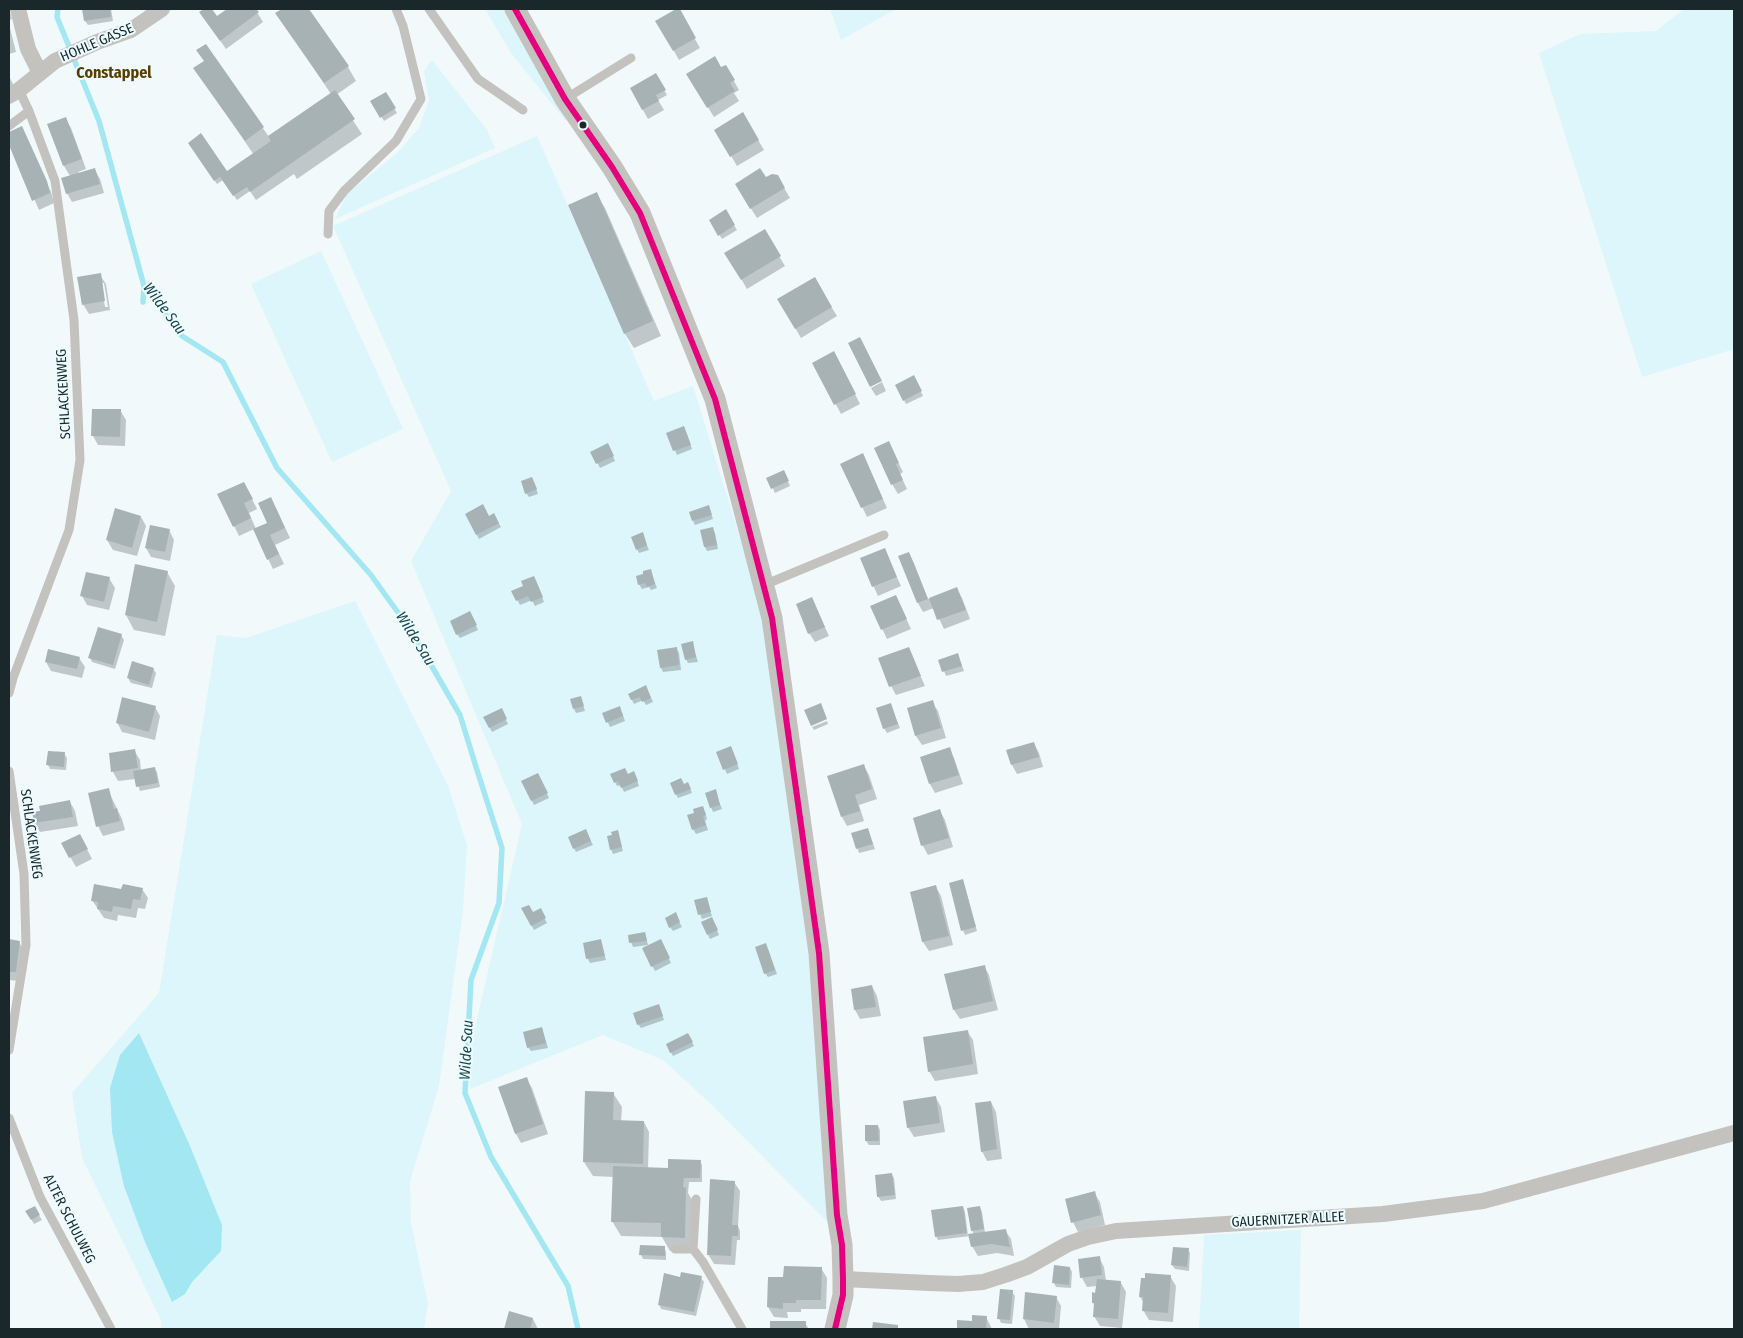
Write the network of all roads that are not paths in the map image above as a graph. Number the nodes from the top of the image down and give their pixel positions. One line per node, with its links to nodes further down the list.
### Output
1 (18, 9): 7 (street)
2 (162, 9): 7 (street, HOHLE GASSE)
3 (396, 9): 13 (lane)
4 (429, 9): 10 (lane)
5 (515, 9): 9 (street)
6 (631, 58): 9 (lane)
7 (40, 73): 8 (street, HOHLE GASSE)
8 (14, 93): 11 (lane, SCHLACKENWEG)
9 (565, 99): 15 (street)
10 (523, 110)
11 (29, 111): 12 (lane); 16 (lane, SCHLACKENWEG)
12 (9, 126)
13 (328, 234)
14 (884, 535): 15 (lane)
15 (764, 585): 24 (street)
16 (9, 693)
17 (9, 771): 18 (lane, SCHLACKENWEG)
18 (9, 1050)
19 (9, 1118): 25 (lane, ALTER SCHULWEG)
20 (1734, 1133): 24 (street, GAUERNITZER ALLEE)
21 (696, 1199): 23 (lane)
22 (675, 1249): 23 (lane)
23 (693, 1249): 26 (lane)
24 (843, 1279): 27 (street)
25 (111, 1329)
26 (742, 1329)
27 (835, 1329)

